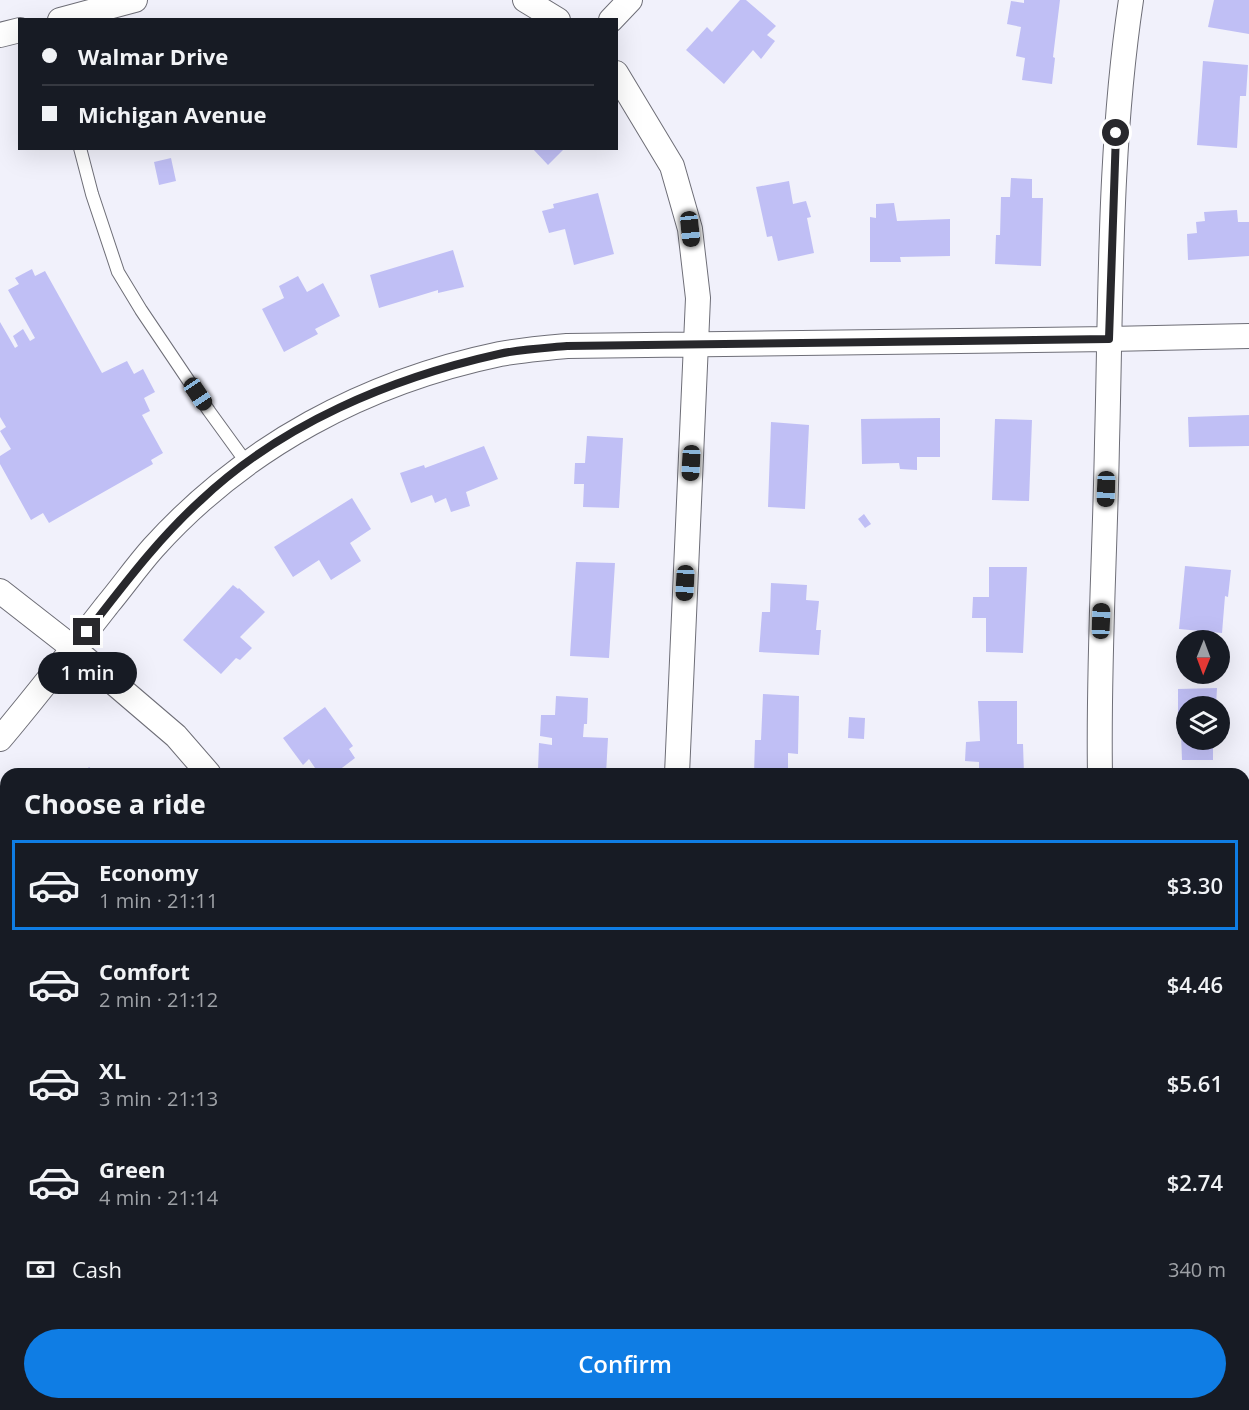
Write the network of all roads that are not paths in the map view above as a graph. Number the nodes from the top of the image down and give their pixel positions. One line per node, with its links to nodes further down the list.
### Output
1 (135, 0): 5 (street)
2 (525, 0): 6 (street)
3 (630, 0): 7 (street)
4 (1131, 0): 13 (street)
5 (68, 18)
6 (555, 18)
7 (613, 18)
8 (18, 30): 9 (street)
9 (0, 35)
10 (618, 77): 14 (street)
11 (81, 150): 15 (lane)
12 (1249, 336): 13 (street)
13 (1109, 339): 14 (street); 21 (street)
14 (696, 343): 15 (street); 20 (street)
15 (246, 462): 17 (street)
16 (0, 591): 17 (street)
17 (73, 648): 18 (street); 19 (street)
18 (0, 739)
19 (204, 768)
20 (677, 768)
21 (1100, 768)

